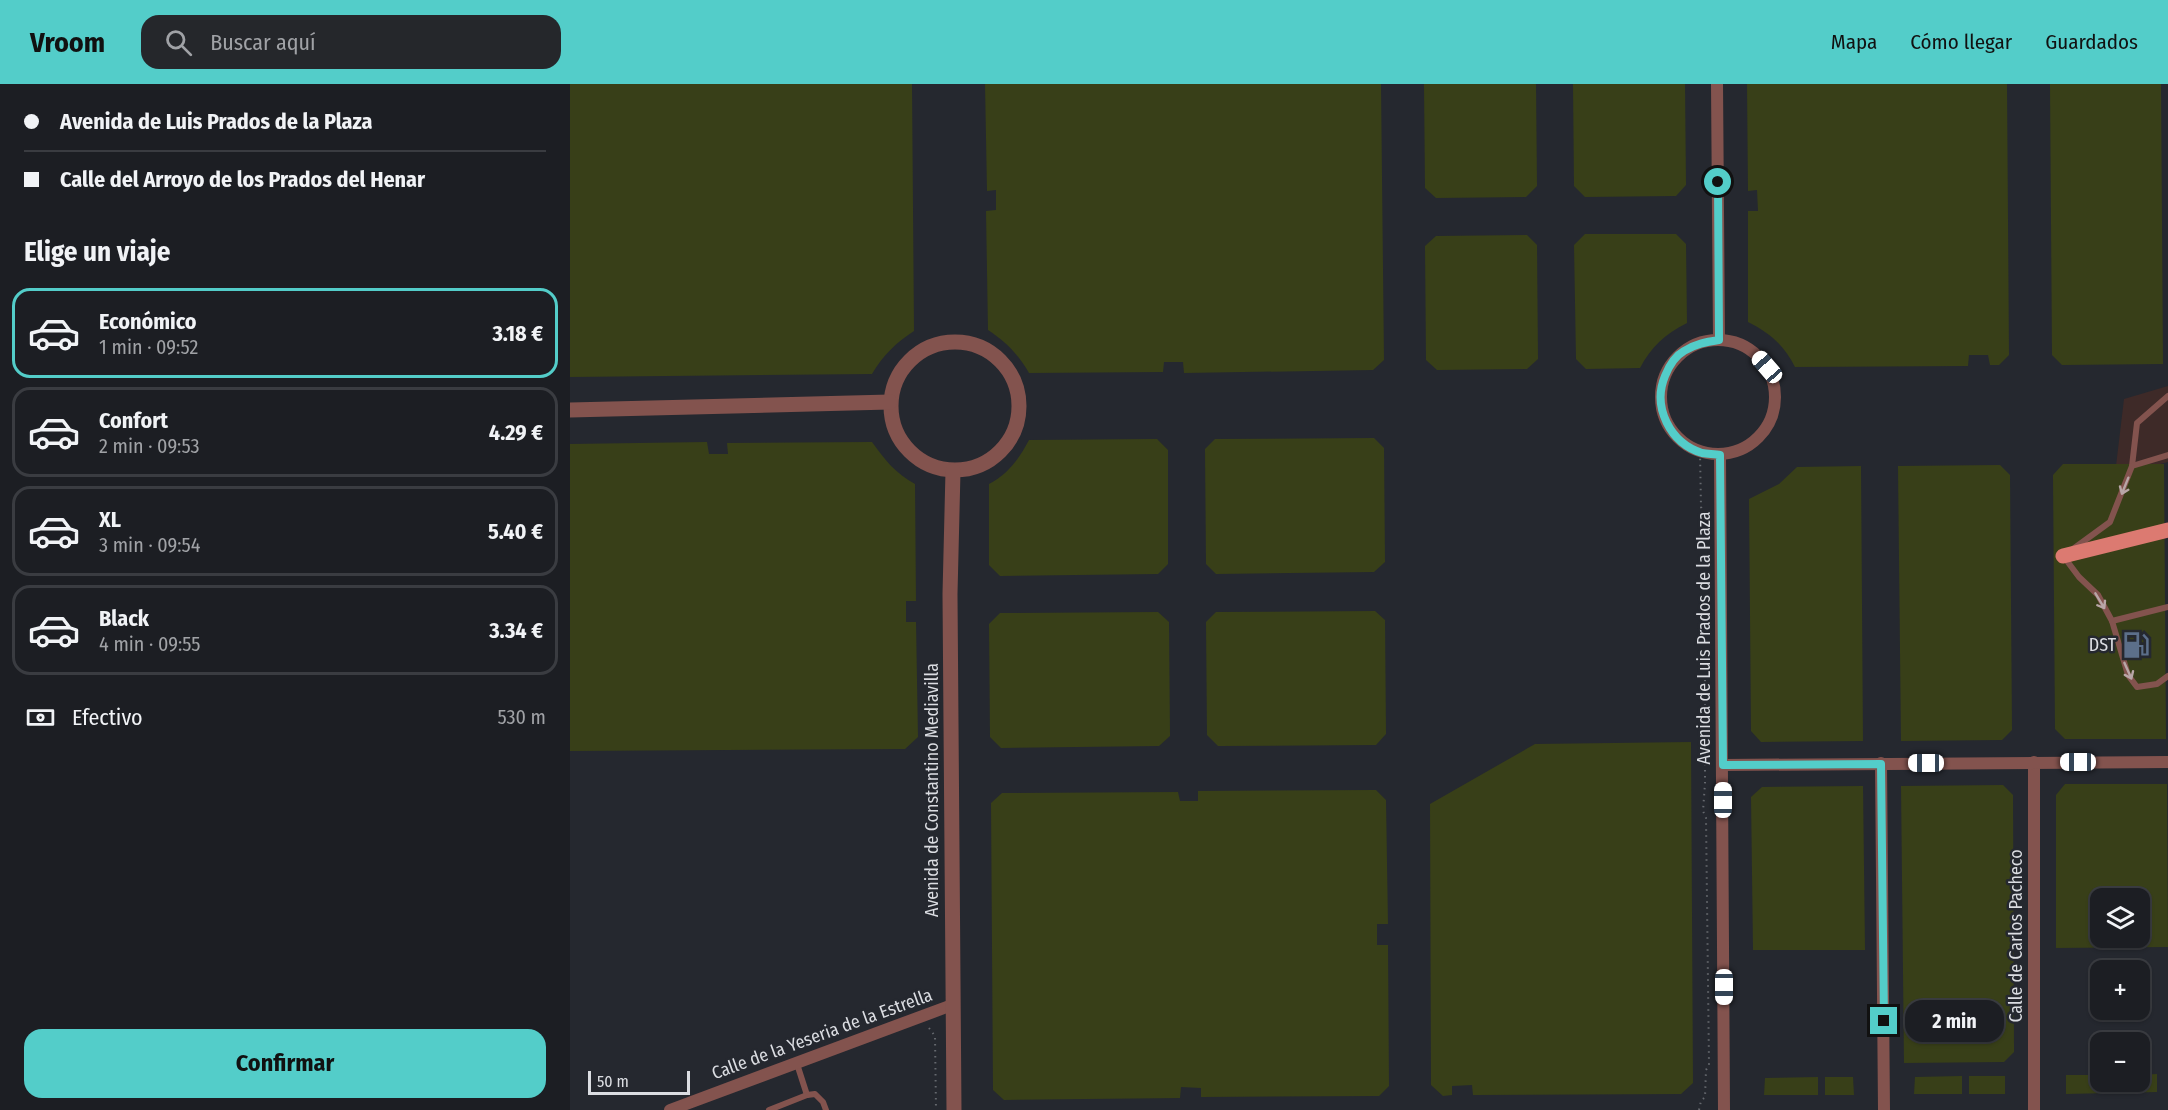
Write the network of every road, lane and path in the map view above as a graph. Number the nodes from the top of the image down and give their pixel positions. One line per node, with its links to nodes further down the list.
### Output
1 (1717, 84): 2 (street)
2 (1719, 340): 6 (street); 7 (street)
3 (2168, 396): 9 (lane)
4 (890, 402): 5 (street); 10 (street); 10 (street)
5 (570, 411)
6 (1700, 452): 7 (street); 29 (path)
7 (1720, 455): 19 (street, Avenida de Luis Prados de la Plaza)
8 (2168, 455): 9 (lane)
9 (2132, 466): 12 (lane, one-way to 12)
10 (953, 471): 20 (street, Avenida de Constantino Mediavilla)
11 (2168, 530): 12 (main road)
12 (2063, 556): 14 (lane, one-way to 14)
13 (2168, 607): 14 (lane)
14 (2112, 621): 15 (lane, one-way to 15)
15 (2168, 676)
16 (2034, 762): 17 (street); 18 (street); 32 (street, Calle de Carlos Pacheco)
17 (2168, 762)
18 (1881, 764): 19 (street); 31 (street)
19 (1723, 765): 30 (street, Avenida de Luis Prados de la Plaza)
20 (952, 1005): 21 (street, Calle de la Yeseria de la Estrella); 28 (street, Avenida de Constantino Mediavilla)
21 (927, 1014): 22 (street, Calle de la Yeseria de la Estrella); 27 (path)
22 (797, 1064): 23 (lane); 24 (street, Calle de la Yeseria de la Estrella)
23 (807, 1095): 25 (lane); 26 (lane)
24 (670, 1110)
25 (769, 1110)
26 (826, 1110)
27 (936, 1110)
28 (954, 1110)
29 (1699, 1110)
30 (1724, 1110)
31 (1884, 1110)
32 (2034, 1110)

